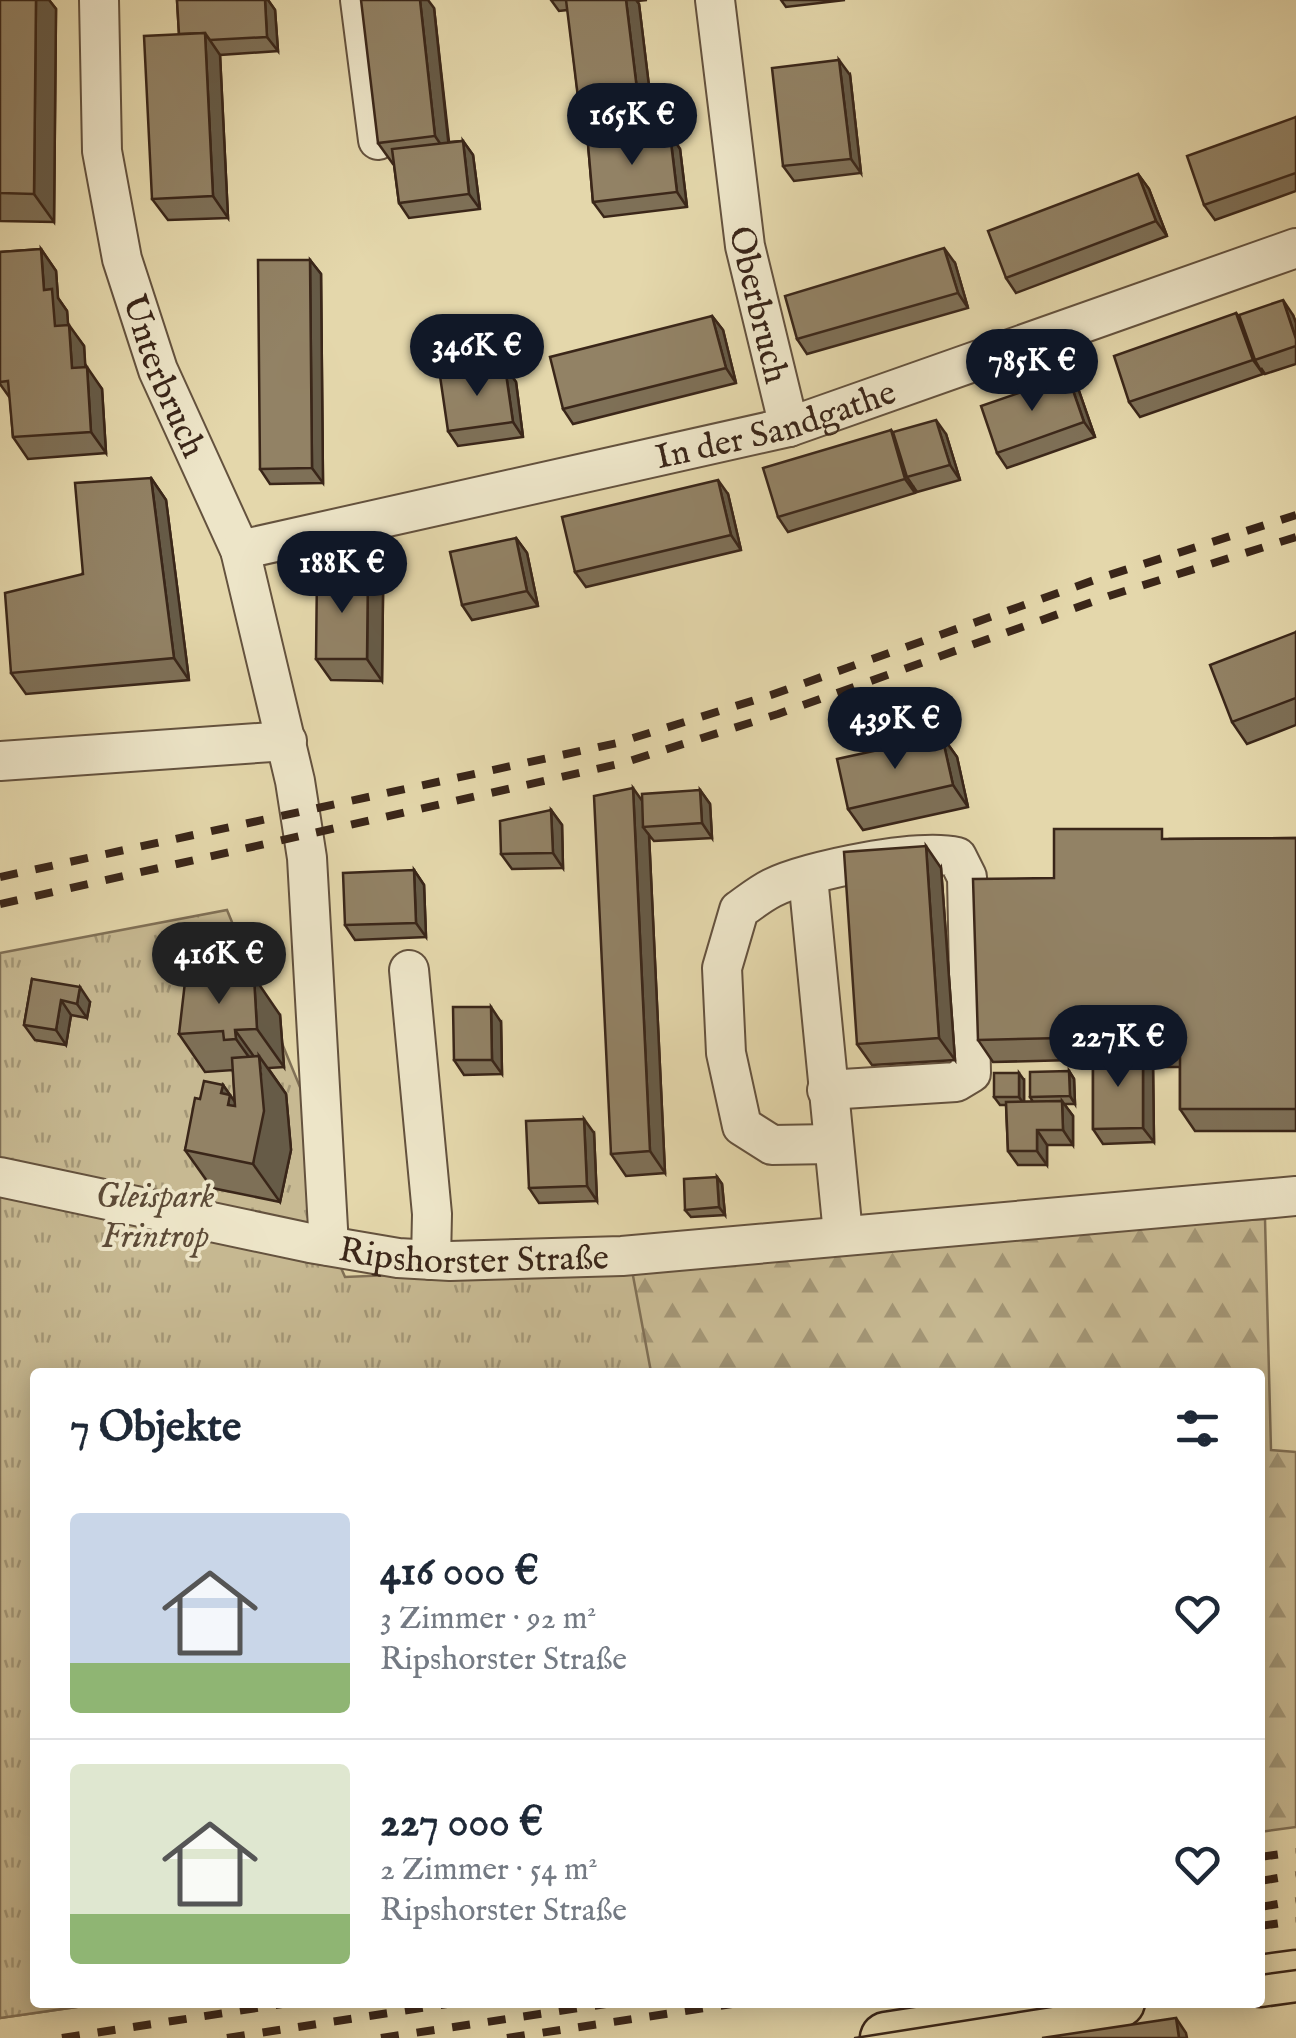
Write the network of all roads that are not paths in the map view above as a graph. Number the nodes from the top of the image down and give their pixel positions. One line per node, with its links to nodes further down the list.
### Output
1 (99, 0): 7 (street, Unterbruch)
2 (360, 0): 4 (street)
3 (714, 0): 6 (street, Oberbruch)
4 (378, 140)
5 (1296, 248): 6 (street, In der Sandgathe)
6 (789, 427): 7 (street, In der Sandgathe)
7 (240, 550): 8 (street, Unterbruch)
8 (288, 741): 9 (street); 17 (street, Ripshorster Straße)
9 (0, 761)
10 (808, 877): 12 (street); 12 (street); 13 (street)
11 (409, 970): 18 (street)
12 (827, 1090): 13 (street)
13 (832, 1144): 16 (street)
14 (0, 1177): 17 (street)
15 (1296, 1196): 16 (street, Ripshorster Straße)
16 (844, 1234): 18 (street, Ripshorster Straße)
17 (329, 1246): 18 (street, Ripshorster Straße)
18 (431, 1260)
19 (1296, 1976): 20 (main road)
20 (1265, 1980)
21 (1081, 2008): 22 (main road)
22 (886, 2038)

